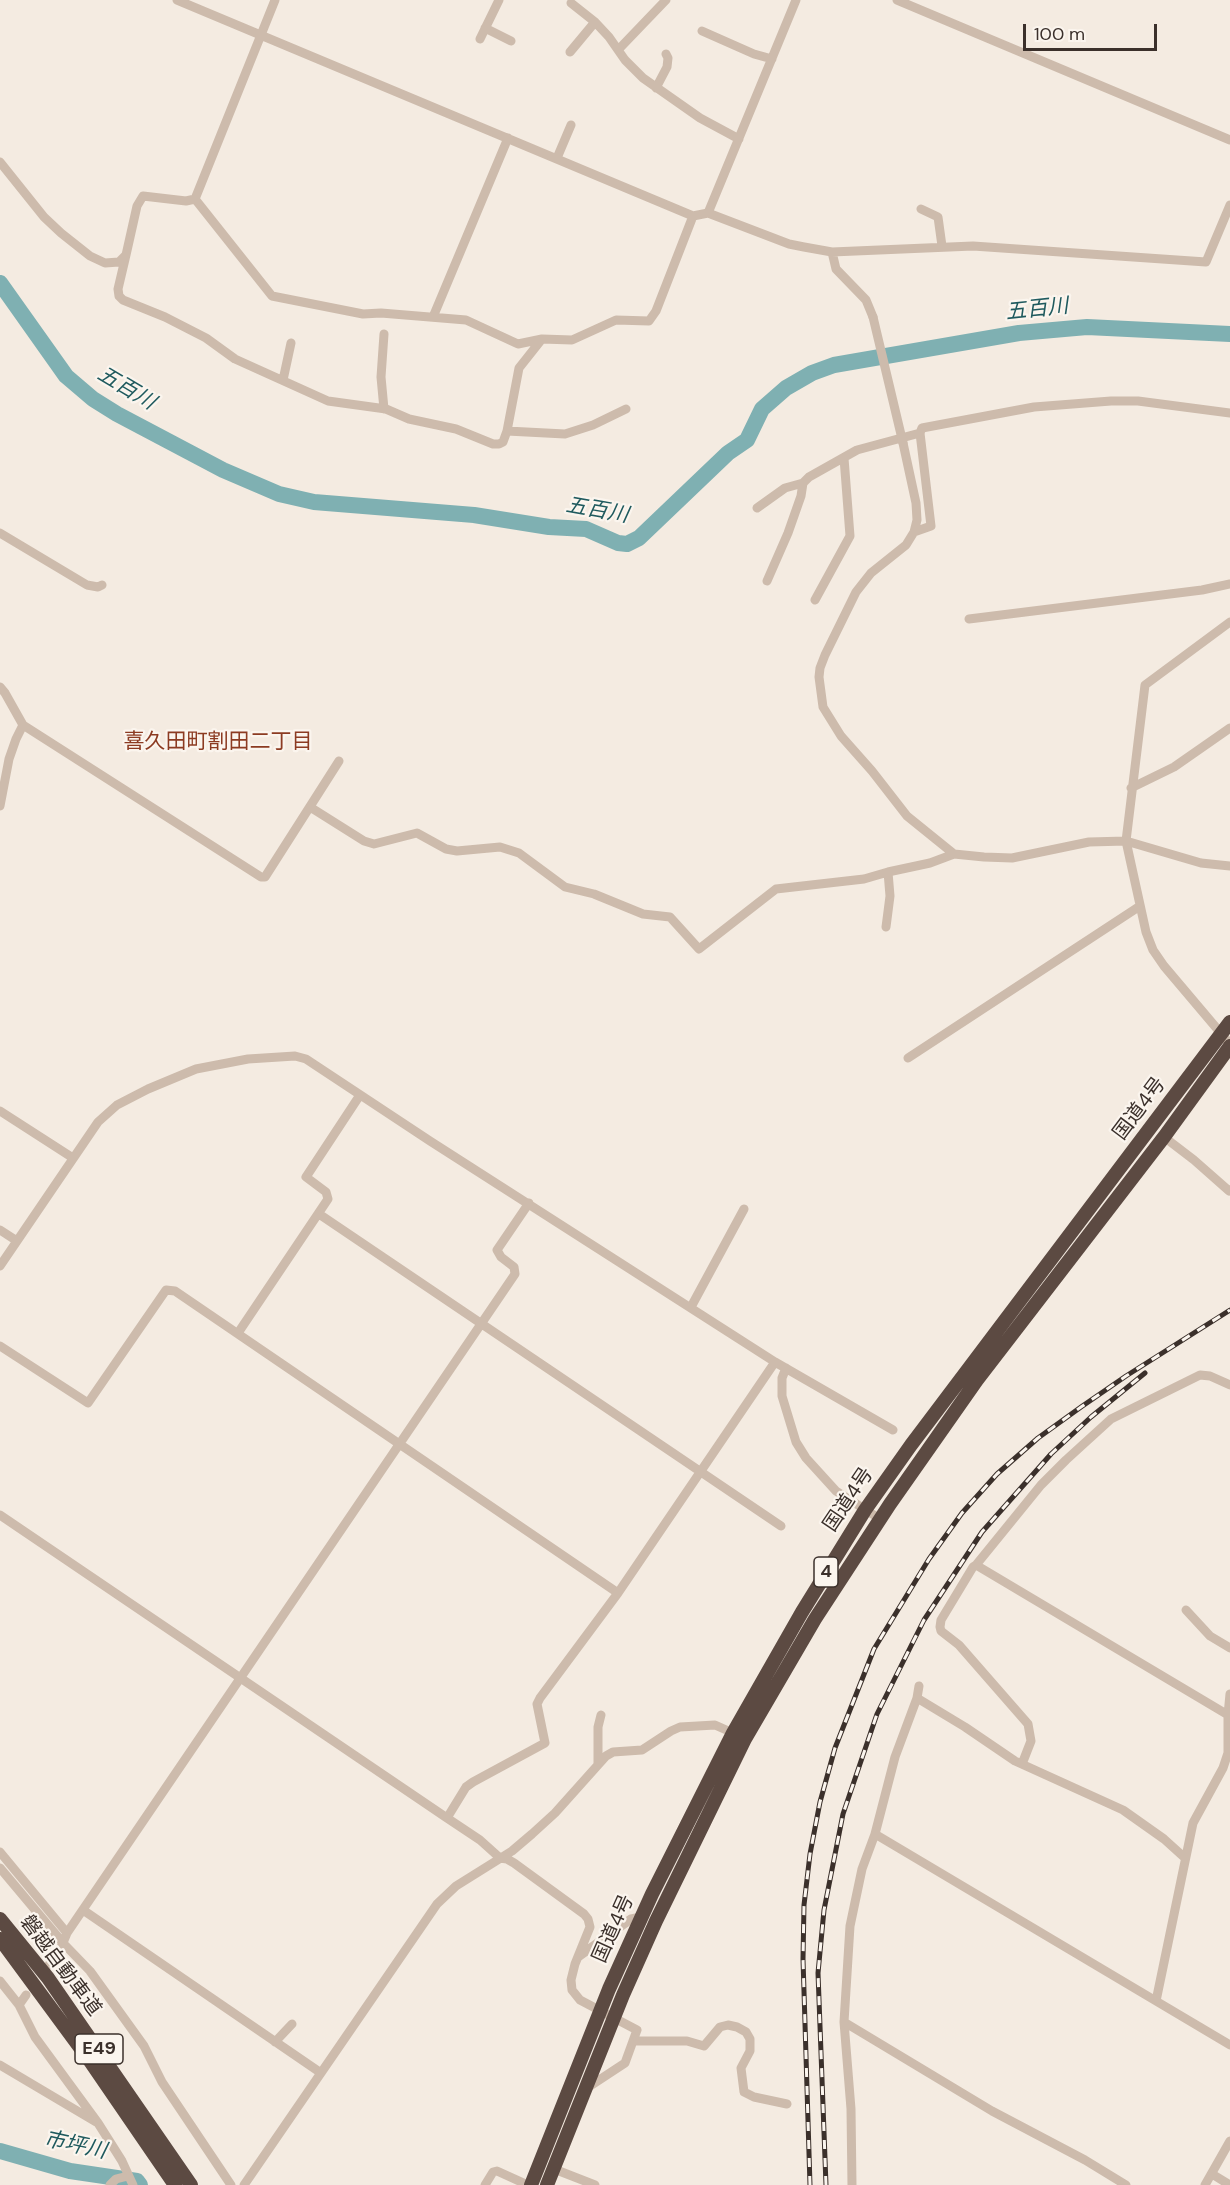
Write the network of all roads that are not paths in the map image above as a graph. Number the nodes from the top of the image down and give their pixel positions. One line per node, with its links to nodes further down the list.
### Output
1 (177, 0): 12 (street)
2 (275, 0): 12 (street)
3 (499, 0): 10 (street)
4 (559, 0): 8 (street)
5 (666, 0): 15 (street)
6 (796, 0): 18 (street)
7 (897, 0): 23 (street)
8 (572, 1): 9 (street)
9 (595, 22): 15 (street); 16 (street)
10 (484, 28): 13 (street); 14 (street)
11 (702, 31): 18 (street)
12 (261, 35): 21 (street); 26 (street)
13 (480, 39)
14 (511, 41)
15 (618, 50): 19 (street)
16 (570, 52)
17 (666, 54): 19 (street)
18 (772, 59): 22 (street)
19 (656, 88): 22 (street)
20 (571, 125): 24 (street)
21 (508, 138): 24 (street); 34 (street)
22 (739, 139): 29 (street)
23 (1230, 140)
24 (556, 158): 30 (street)
25 (0, 162): 33 (street)
26 (195, 199): 33 (street); 34 (street)
27 (1230, 206): 31 (street)
28 (921, 209): 31 (street)
29 (708, 213): 30 (street); 32 (street)
30 (693, 216): 36 (street)
31 (942, 246): 32 (street)
32 (832, 252): 47 (street, bridge)
33 (126, 255): 38 (street)
34 (433, 317): 36 (street)
35 (384, 334): 39 (street)
36 (542, 339): 42 (street)
37 (291, 343): 38 (street)
38 (283, 380): 39 (street)
39 (384, 409): 42 (street)
40 (626, 409): 42 (street)
41 (1230, 413): 43 (street)
42 (507, 431)
43 (920, 433): 44 (street); 47 (street)
44 (844, 458): 45 (street); 52 (street)
45 (803, 483): 46 (street); 49 (street)
46 (758, 508)
47 (914, 532): 63 (street)
48 (0, 533): 51 (street)
49 (767, 581)
50 (1230, 584): 53 (street)
51 (102, 585)
52 (815, 600)
53 (969, 619)
54 (1230, 622): 59 (street)
55 (0, 687): 56 (street)
56 (23, 725): 60 (street); 61 (street)
57 (1230, 728): 59 (street)
58 (339, 761): 61 (street)
59 (1131, 788): 62 (street)
60 (0, 806)
61 (310, 807): 65 (street)
62 (1126, 841): 63 (street); 64 (street); 66 (street)
63 (954, 854): 65 (street)
64 (1230, 866)
65 (888, 872): 67 (street)
66 (1140, 906): 69 (street); 70 (street)
67 (886, 927)
68 (1230, 1022): 69 (highway, 国道4号 / 4)
69 (1227, 1042): 73 (highway, 国道4号 / 4); 92 (highway, 国道4号 / 4)
70 (908, 1058)
71 (360, 1095): 74 (street); 76 (street); 78 (street)
72 (0, 1111): 74 (street)
73 (1164, 1137): 75 (street); 94 (highway, 国道4号 / 4)
74 (73, 1158): 80 (street)
75 (1230, 1190)
76 (529, 1203): 82 (street); 83 (street)
77 (744, 1209): 82 (street)
78 (318, 1214): 83 (street); 84 (street)
79 (0, 1230): 80 (street)
80 (17, 1241): 81 (street)
81 (0, 1266)
82 (691, 1307): 86 (street)
83 (481, 1325): 90 (street); 91 (street)
84 (237, 1333): 85 (street); 90 (street)
85 (0, 1346)
86 (775, 1362): 87 (street); 91 (street)
87 (786, 1368): 89 (street); 92 (street)
88 (1230, 1385): 96 (street)
89 (893, 1430)
90 (400, 1444): 97 (street); 100 (street)
91 (700, 1472): 95 (street); 97 (street)
92 (865, 1510): 94 (street); 106 (highway, 国道4号 / 4)
93 (0, 1515): 100 (street)
94 (880, 1519): 129 (highway, 国道4号 / 4)
95 (781, 1526)
96 (976, 1565): 105 (street); 109 (street)
97 (618, 1593): 110 (street)
98 (1185, 1610): 99 (street)
99 (1230, 1648)
100 (241, 1677): 110 (street); 116 (street)
101 (919, 1686): 103 (street)
102 (1230, 1694): 105 (street)
103 (917, 1698): 109 (street); 111 (street)
104 (601, 1715): 108 (street)
105 (1228, 1715): 107 (street)
106 (733, 1733): 108 (street); 117 (highway, 国道4号 / 4)
107 (1229, 1743): 114 (street)
108 (598, 1764): 113 (street)
109 (1022, 1764): 114 (street)
110 (447, 1818): 113 (street)
111 (875, 1834): 126 (street); 130 (street)
112 (0, 1852): 119 (street)
113 (501, 1858): 122 (street); 136 (street)
114 (1185, 1858): 126 (street)
115 (0, 1868): 121 (street)
116 (83, 1910): 119 (street); 133 (street)
117 (641, 1917): 122 (street); 128 (highway, 国道4号 / 4)
118 (0, 1919): 147 (highway, 磐越自動車道 / E49)
119 (67, 1933): 121 (street)
120 (0, 1940): 146 (highway, 磐越自動車道 / E49)
121 (63, 1943): 123 (street); 148 (street)
122 (578, 1957): 128 (street)
123 (49, 1965)
124 (0, 1981): 127 (street)
125 (26, 1995): 127 (street)
126 (1156, 2001): 134 (street)
127 (19, 2005): 139 (street)
128 (600, 2011): 129 (street); 151 (highway, 国道4号 / 4)
129 (614, 2018): 132 (street); 137 (highway, 国道4号 / 4)
130 (844, 2022): 154 (street); 155 (street)
131 (292, 2025): 133 (street)
132 (633, 2041): 137 (street); 138 (street)
133 (275, 2042): 136 (street)
134 (1230, 2045)
135 (0, 2066): 139 (street)
136 (321, 2073): 149 (street)
137 (585, 2090): 141 (highway, 国道4号 / 4)
138 (787, 2104)
139 (98, 2123): 143 (street)
140 (1230, 2141): 142 (street)
141 (554, 2169): 152 (highway, 国道4号 / 4); 153 (street)
142 (1212, 2174): 156 (street); 157 (street)
143 (128, 2176): 144 (street); 145 (street)
144 (110, 2185)
145 (133, 2185)
146 (175, 2185)
147 (191, 2185)
148 (231, 2185)
149 (244, 2185)
150 (484, 2185): 151 (street)
151 (530, 2185)
152 (547, 2185)
153 (595, 2185)
154 (852, 2185)
155 (1126, 2185)
156 (1206, 2185)
157 (1230, 2185)

